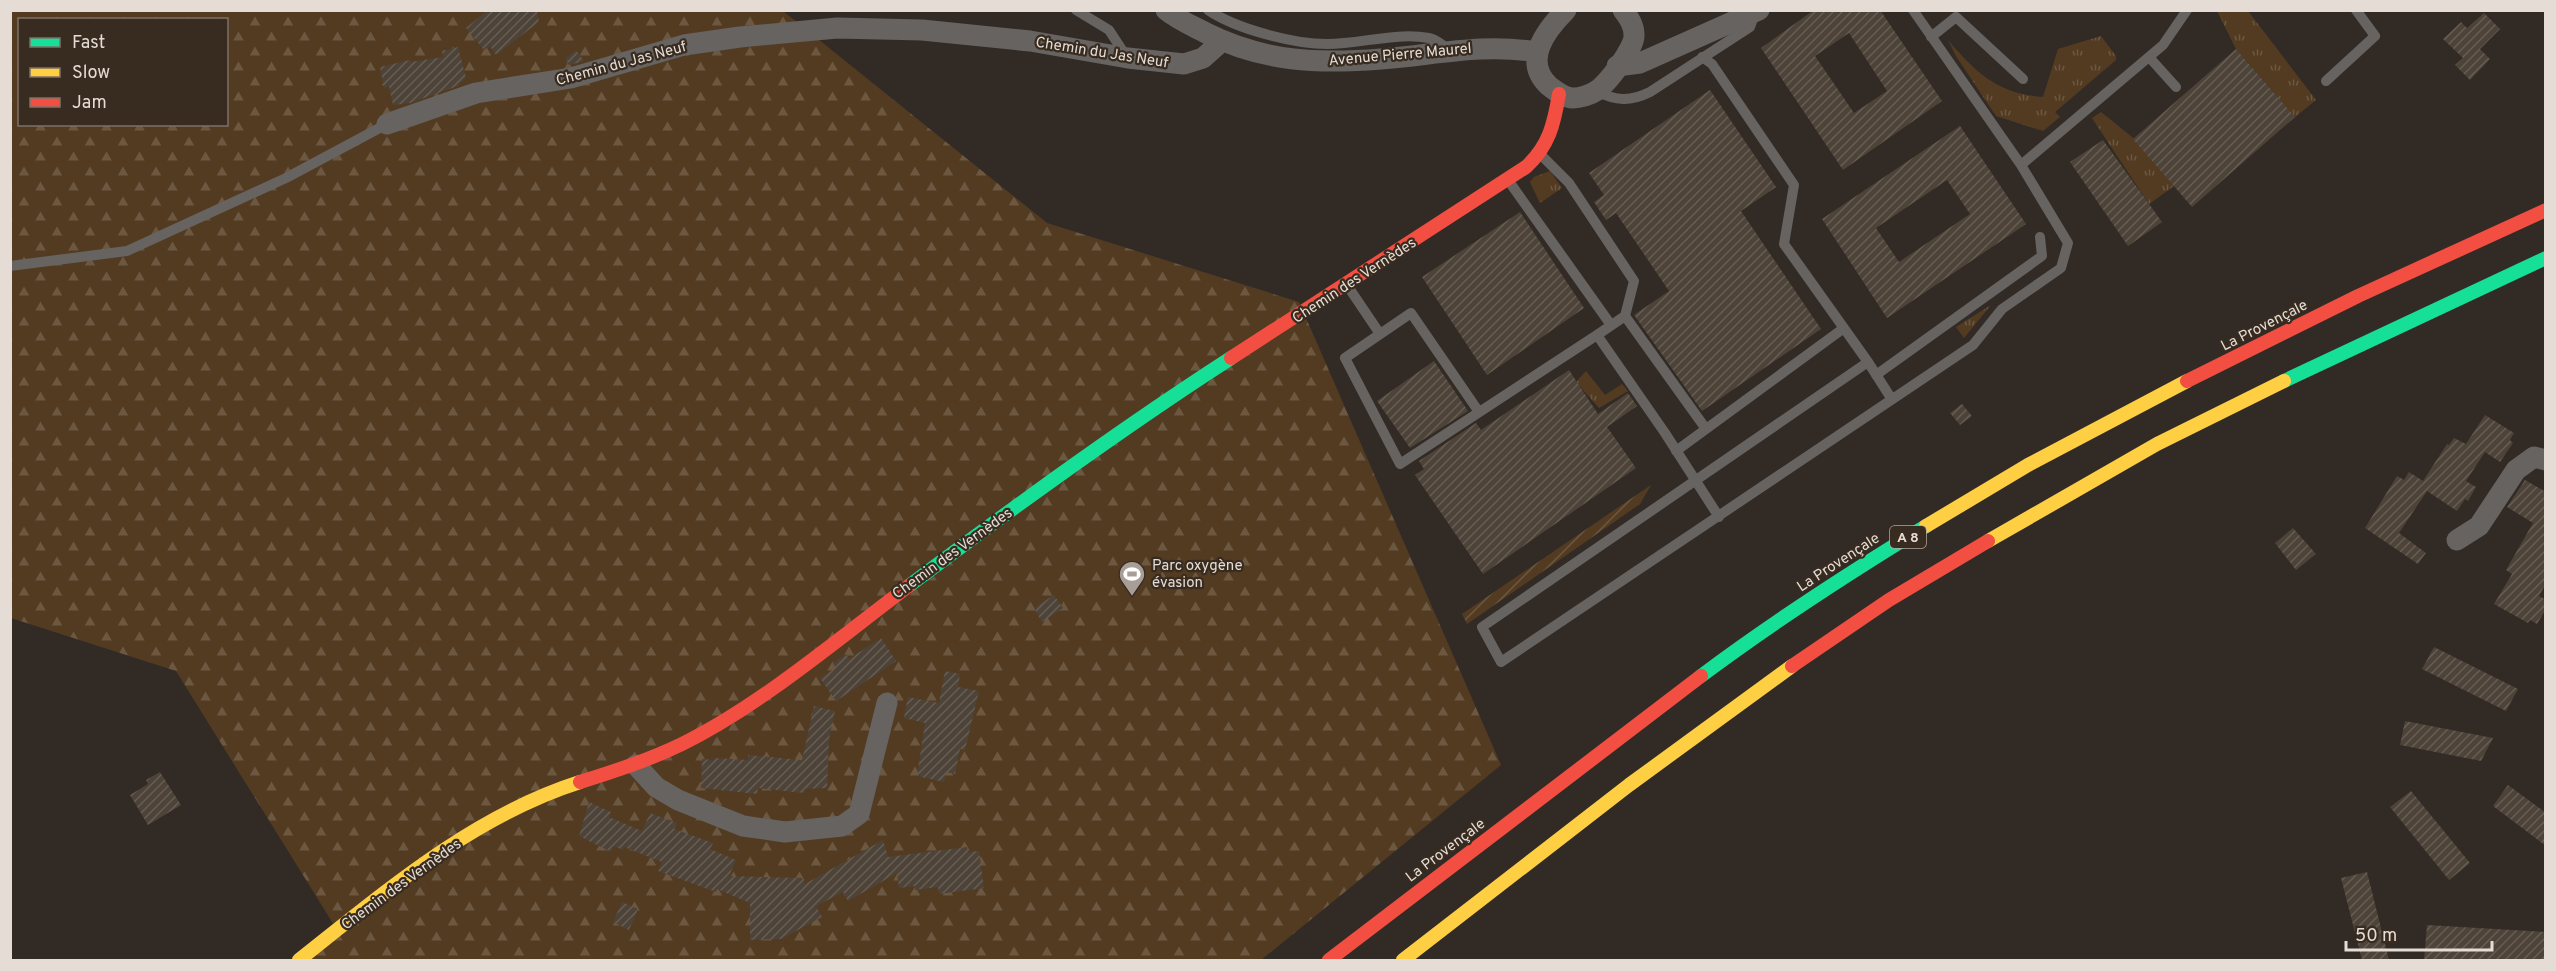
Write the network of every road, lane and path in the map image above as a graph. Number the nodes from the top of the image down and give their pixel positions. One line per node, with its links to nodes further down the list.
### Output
1 (1076, 10): 16 (lane)
2 (1166, 10): 11 (street, Avenue Pierre Maurel)
3 (1208, 10): 12 (lane)
4 (1566, 10): 13 (street)
5 (1623, 10): 17 (street)
6 (1913, 10): 10 (lane)
7 (2187, 10): 15 (lane)
8 (2356, 10): 19 (lane)
9 (1757, 12): 14 (lane); 17 (street)
10 (1931, 36): 18 (lane); 25 (lane)
11 (1222, 41): 12 (street, Avenue Pierre Maurel); 16 (street, Chemin du Jas Neuf)
12 (1452, 51): 13 (street, Avenue Pierre Maurel)
13 (1536, 52): 22 (street)
14 (1702, 57): 21 (lane); 34 (lane)
15 (2149, 57): 20 (lane); 25 (lane)
16 (1128, 58): 23 (street, Chemin du Jas Neuf)
17 (1617, 66): 21 (street)
18 (2022, 79)
19 (2326, 81)
20 (2176, 87)
21 (1596, 91): 22 (street)
22 (1559, 94): 24 (main road)
23 (387, 124): 30 (lane, Chemin du Jas Neuf)
24 (1541, 155): 26 (main road, Chemin des Vernèdes); 32 (lane)
25 (2020, 165): 39 (lane)
26 (1508, 180): 31 (main road, Chemin des Vernèdes); 33 (lane)
27 (2546, 210): 50 (main road, La Provençale / A 8)
28 (2040, 237): 38 (lane)
29 (2546, 258): 51 (main road)
30 (10, 266)
31 (1347, 285): 35 (lane); 48 (main road, Chemin des Vernèdes)
32 (1625, 316): 33 (lane); 41 (lane)
33 (1611, 325): 36 (lane)
34 (1844, 328): 37 (lane); 41 (lane)
35 (1380, 334): 40 (lane); 40 (lane)
36 (1597, 335): 40 (lane); 42 (lane)
37 (1868, 362): 38 (lane); 44 (lane)
38 (1876, 375): 39 (lane)
39 (1892, 398): 45 (lane)
40 (1479, 412)
41 (1706, 429): 42 (lane)
42 (1676, 451): 44 (lane)
43 (2546, 460): 46 (street)
44 (1695, 481): 45 (lane); 45 (lane)
45 (1719, 517)
46 (2457, 540)
47 (886, 703): 48 (street)
48 (636, 765): 49 (main road, Chemin des Vernèdes)
49 (299, 960)
50 (1329, 960)
51 (1403, 960)

